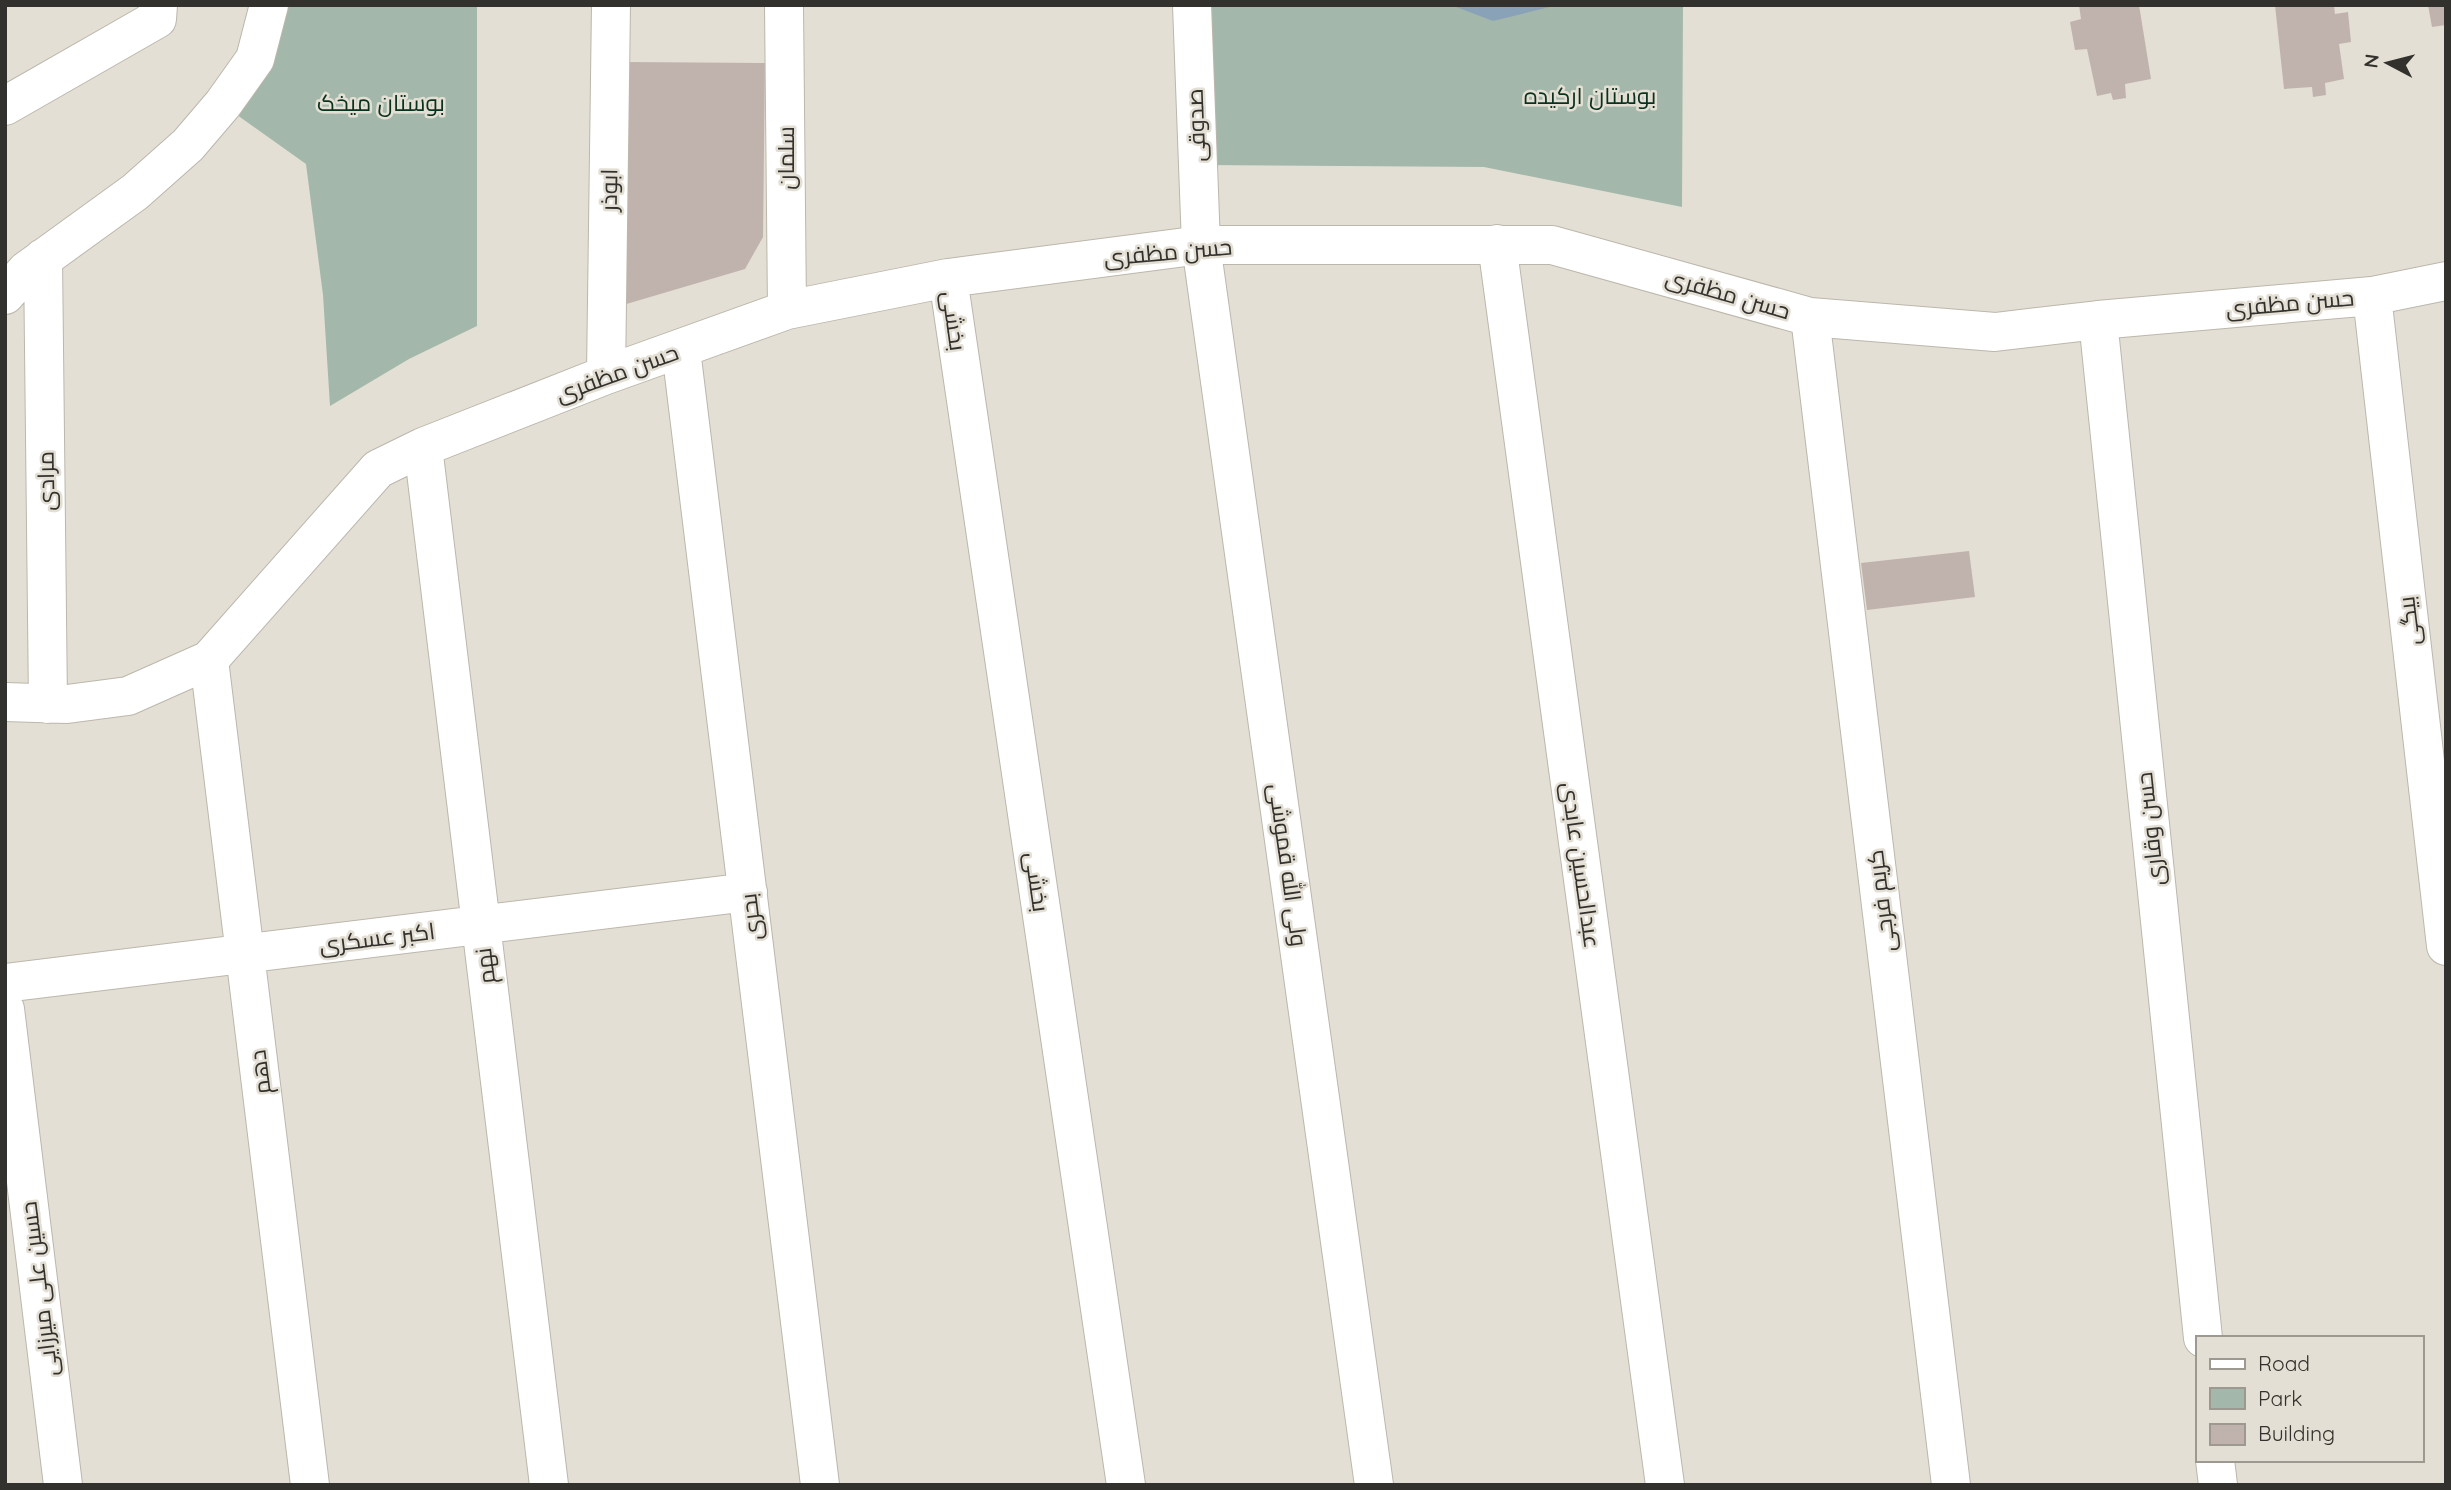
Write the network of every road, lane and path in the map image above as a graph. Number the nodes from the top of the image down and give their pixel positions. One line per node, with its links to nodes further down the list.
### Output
1 (158, 5): 6 (street)
2 (269, 5): 9 (street)
3 (611, 5): 18 (street, ابوذر)
4 (784, 5): 14 (street, سلمان)
5 (1192, 5): 8 (street, صدوقی)
6 (5, 106)
7 (1497, 244): 8 (street, حسن مظفری); 15 (street, حسن مظفری); 37 (street, عبدالحسین عابدی)
8 (1201, 245): 10 (street, حسن مظفری); 36 (street, ولی الله قموشی)
9 (43, 258): 12 (street); 22 (street, مرادی)
10 (948, 278): 14 (street, حسن مظفری); 35 (street, بخشی)
11 (2446, 281): 13 (street, حسن مظفری)
12 (5, 295)
13 (2372, 296): 16 (street, حسن مظفری); 25 (street, بیگی)
14 (787, 310): 17 (street, حسن مظفری)
15 (1810, 317): 16 (street, حسن مظفری); 38 (street, کریم فرجی)
16 (2098, 320): 29 (street, حسن وقاری)
17 (681, 350): 18 (street, حسن مظفری); 23 (street, بحری)
18 (606, 375): 19 (street, حسن مظفری)
19 (423, 447): 20 (street, حسن مظفری); 24 (street, نهم)
20 (209, 660): 22 (street, حسن مظفری); 26 (street, دهم)
21 (5, 702): 22 (street, حسن مظفری)
22 (48, 704)
23 (748, 892): 24 (street, اکبر عسکری); 34 (street, بحری)
24 (481, 925): 26 (street, اکبر عسکری); 33 (street, نهم)
25 (2446, 946)
26 (245, 954): 27 (street, اکبر عسکری); 32 (street, دهم)
27 (5, 983)
28 (5, 1009): 31 (street, حسین علی میرزایی)
29 (2203, 1336)
30 (2216, 1462): 39 (street)
31 (63, 1485)
32 (310, 1485)
33 (548, 1485)
34 (820, 1485)
35 (1126, 1485)
36 (1374, 1485)
37 (1665, 1485)
38 (1951, 1485)
39 (2218, 1485)

